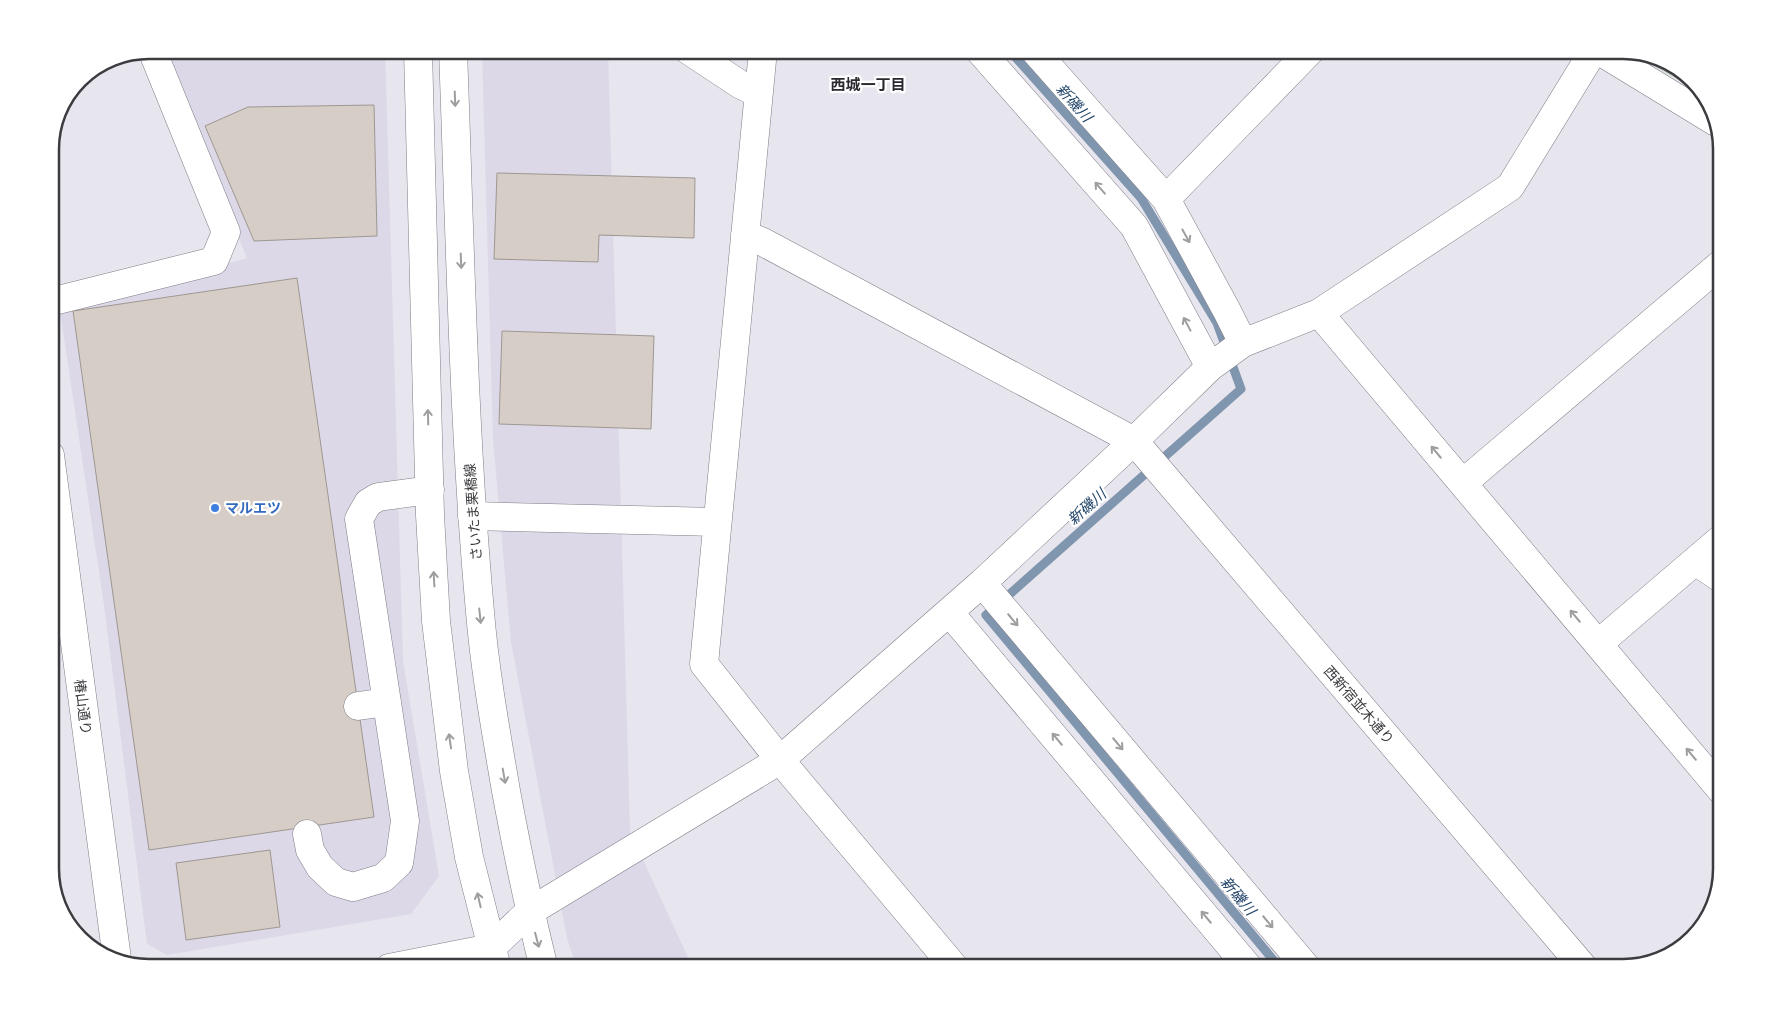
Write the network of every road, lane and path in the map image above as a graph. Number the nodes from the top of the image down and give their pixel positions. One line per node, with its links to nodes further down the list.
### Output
1 (156, 59): 16 (street)
2 (418, 59): 22 (street, one-way to 2)
3 (453, 59): 23 (street, さいたま栗橋線, one-way to 23)
4 (702, 59): 11 (street)
5 (762, 59): 11 (street)
6 (987, 59): 19 (street, one-way to 6)
7 (1042, 59): 13 (street)
8 (1302, 59): 13 (street)
9 (1588, 59): 17 (street)
10 (1613, 59): 12 (street)
11 (758, 93): 14 (street)
12 (1707, 116)
13 (1166, 199): 18 (street, one-way to 18)
14 (745, 235): 20 (street); 24 (street)
15 (1713, 271): 21 (street)
16 (59, 300)
17 (1319, 313): 18 (street); 21 (street, one-way to 17)
18 (1243, 344): 19 (street)
19 (1210, 367): 20 (street)
20 (1137, 445): 29 (street); 44 (street, 西新宿並木通り)
21 (1463, 483): 31 (street, one-way to 21)
22 (430, 490): 32 (street); 39 (street, one-way to 22)
23 (472, 516): 24 (street); 37 (street, さいたま栗橋線, one-way to 37)
24 (717, 522): 34 (street)
25 (59, 524): 38 (street, 椿山通り)
26 (1713, 546): 27 (street)
27 (1695, 561): 28 (street); 31 (street)
28 (1713, 573)
29 (982, 582): 30 (street); 43 (street, one-way to 43)
30 (949, 612): 34 (street); 42 (street, one-way to 30)
31 (1598, 644): 35 (street, one-way to 31)
32 (387, 702): 33 (street); 36 (street)
33 (358, 706)
34 (780, 760): 37 (street); 41 (street)
35 (1713, 780)
36 (307, 834)
37 (529, 912): 39 (street); 40 (street, さいたま栗橋線, one-way to 40)
38 (115, 952)
39 (494, 958)
40 (542, 959)
41 (947, 959)
42 (1241, 959)
43 (1298, 959)
44 (1576, 959)

